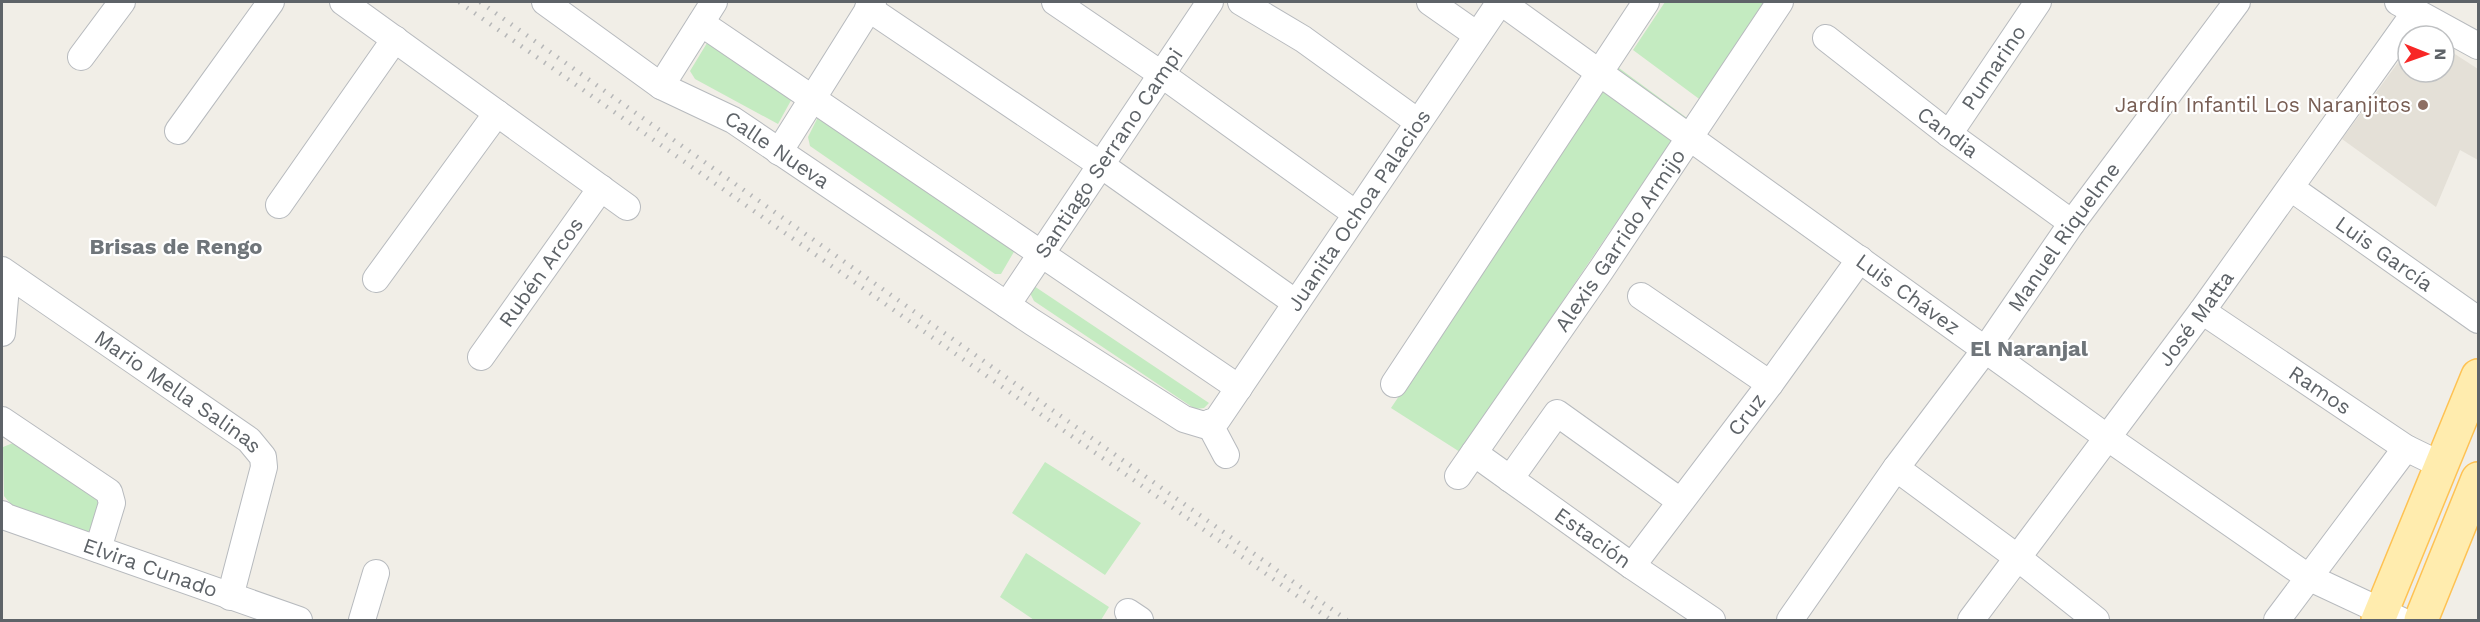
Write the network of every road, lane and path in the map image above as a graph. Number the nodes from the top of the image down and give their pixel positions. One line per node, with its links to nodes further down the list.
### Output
1 (122, 2): 21 (street)
2 (271, 2): 28 (street)
3 (343, 2): 19 (street)
4 (545, 2): 24 (street, Calle Nueva)
5 (1054, 2): 23 (street)
6 (1210, 2): 23 (street, Santiago Serrano Campi)
7 (1240, 2): 27 (street)
8 (1430, 2): 17 (street)
9 (1501, 2): 17 (street, Juanita Ochoa Palacios); 22 (street, Luis Chávez)
10 (1646, 2): 22 (street)
11 (1780, 2): 30 (street, Alexis Garrido Armijo)
12 (2237, 2): 38 (street, Manuel Riquelme)
13 (2029, 4): 29 (street, Pumarino)
14 (871, 5): 25 (street); 32 (street)
15 (2407, 6): 20 (street); 34 (street, José Matta)
16 (703, 10): 24 (street); 25 (street)
17 (1477, 35): 27 (street, Juanita Ochoa Palacios)
18 (1826, 38): 29 (street, Candia)
19 (395, 39): 26 (street); 35 (street)
20 (2478, 46)
21 (81, 57)
22 (1599, 71): 30 (street, Luis Chávez); 52 (street)
23 (1161, 74): 32 (street, Santiago Serrano Campi); 37 (street)
24 (661, 86): 31 (street, Calle Nueva)
25 (812, 98): 31 (street); 39 (street)
26 (497, 113): 33 (street); 42 (street)
27 (1418, 122): 37 (street, Juanita Ochoa Palacios)
28 (178, 130)
29 (1949, 134): 38 (street, Candia)
30 (1689, 136): 40 (street, Luis Chávez); 59 (street, Alexis Garrido Armijo)
31 (779, 152): 45 (street, Calle Nueva)
32 (1101, 165): 39 (street, Santiago Serrano Campi); 44 (street)
33 (601, 188): 36 (street); 50 (street, Rubén Arcos)
34 (2291, 188): 46 (street, José Matta); 47 (street, Luis García)
35 (279, 205)
36 (627, 207)
37 (1356, 214): 44 (street, Juanita Ochoa Palacios)
38 (2072, 223): 49 (street, Manuel Riquelme)
39 (1041, 254): 45 (street, Santiago Serrano Campi); 54 (street)
40 (1860, 259): 49 (street, Luis Chávez); 53 (street, Cruz)
41 (4, 272): 48 (street); 73 (street, Mario Mella Salinas)
42 (376, 279)
43 (1641, 296): 53 (street)
44 (1296, 303): 54 (street, Juanita Ochoa Palacios)
45 (1007, 304): 56 (street, Calle Nueva)
46 (2202, 311): 57 (street, José Matta); 58 (street, Ramos)
47 (2478, 320)
48 (2, 333)
49 (1985, 350): 57 (street, Luis Chávez); 62 (street, Manuel Riquelme)
50 (481, 357)
51 (2478, 376): 61 (main road)
52 (1394, 384)
53 (1770, 384): 66 (street, Cruz)
54 (1239, 388): 56 (street, Juanita Ochoa Palacios)
55 (2, 420): 68 (street)
56 (1213, 422): 60 (street)
57 (2109, 438): 69 (street, José Matta); 72 (street, Luis Chávez)
58 (2406, 447): 61 (street, Ramos); 72 (street)
59 (1474, 453): 63 (street, Alexis Garrido Armijo); 64 (street, Estación)
60 (1226, 455)
61 (2441, 465): 74 (main road)
62 (1896, 468): 69 (street); 78 (street, Manuel Riquelme)
63 (1458, 476)
64 (1510, 479): 66 (street); 70 (street, Estación)
65 (2478, 479): 82 (main road)
66 (1680, 501): 70 (street, Cruz)
67 (2, 514): 68 (street, Elvira Cunado)
68 (98, 549): 73 (street, Elvira Cunado)
69 (2018, 558): 79 (street, José Matta); 80 (street)
70 (1632, 566): 77 (street, Estación)
71 (376, 573): 76 (street)
72 (2308, 577): 74 (street, Luis Chávez); 81 (street)
73 (230, 597): 75 (street, Elvira Cunado)
74 (2386, 618)
75 (299, 621)
76 (362, 621)
77 (1712, 621)
78 (1790, 621)
79 (1971, 621)
80 (2096, 621)
81 (2277, 621)
82 (2421, 621)

